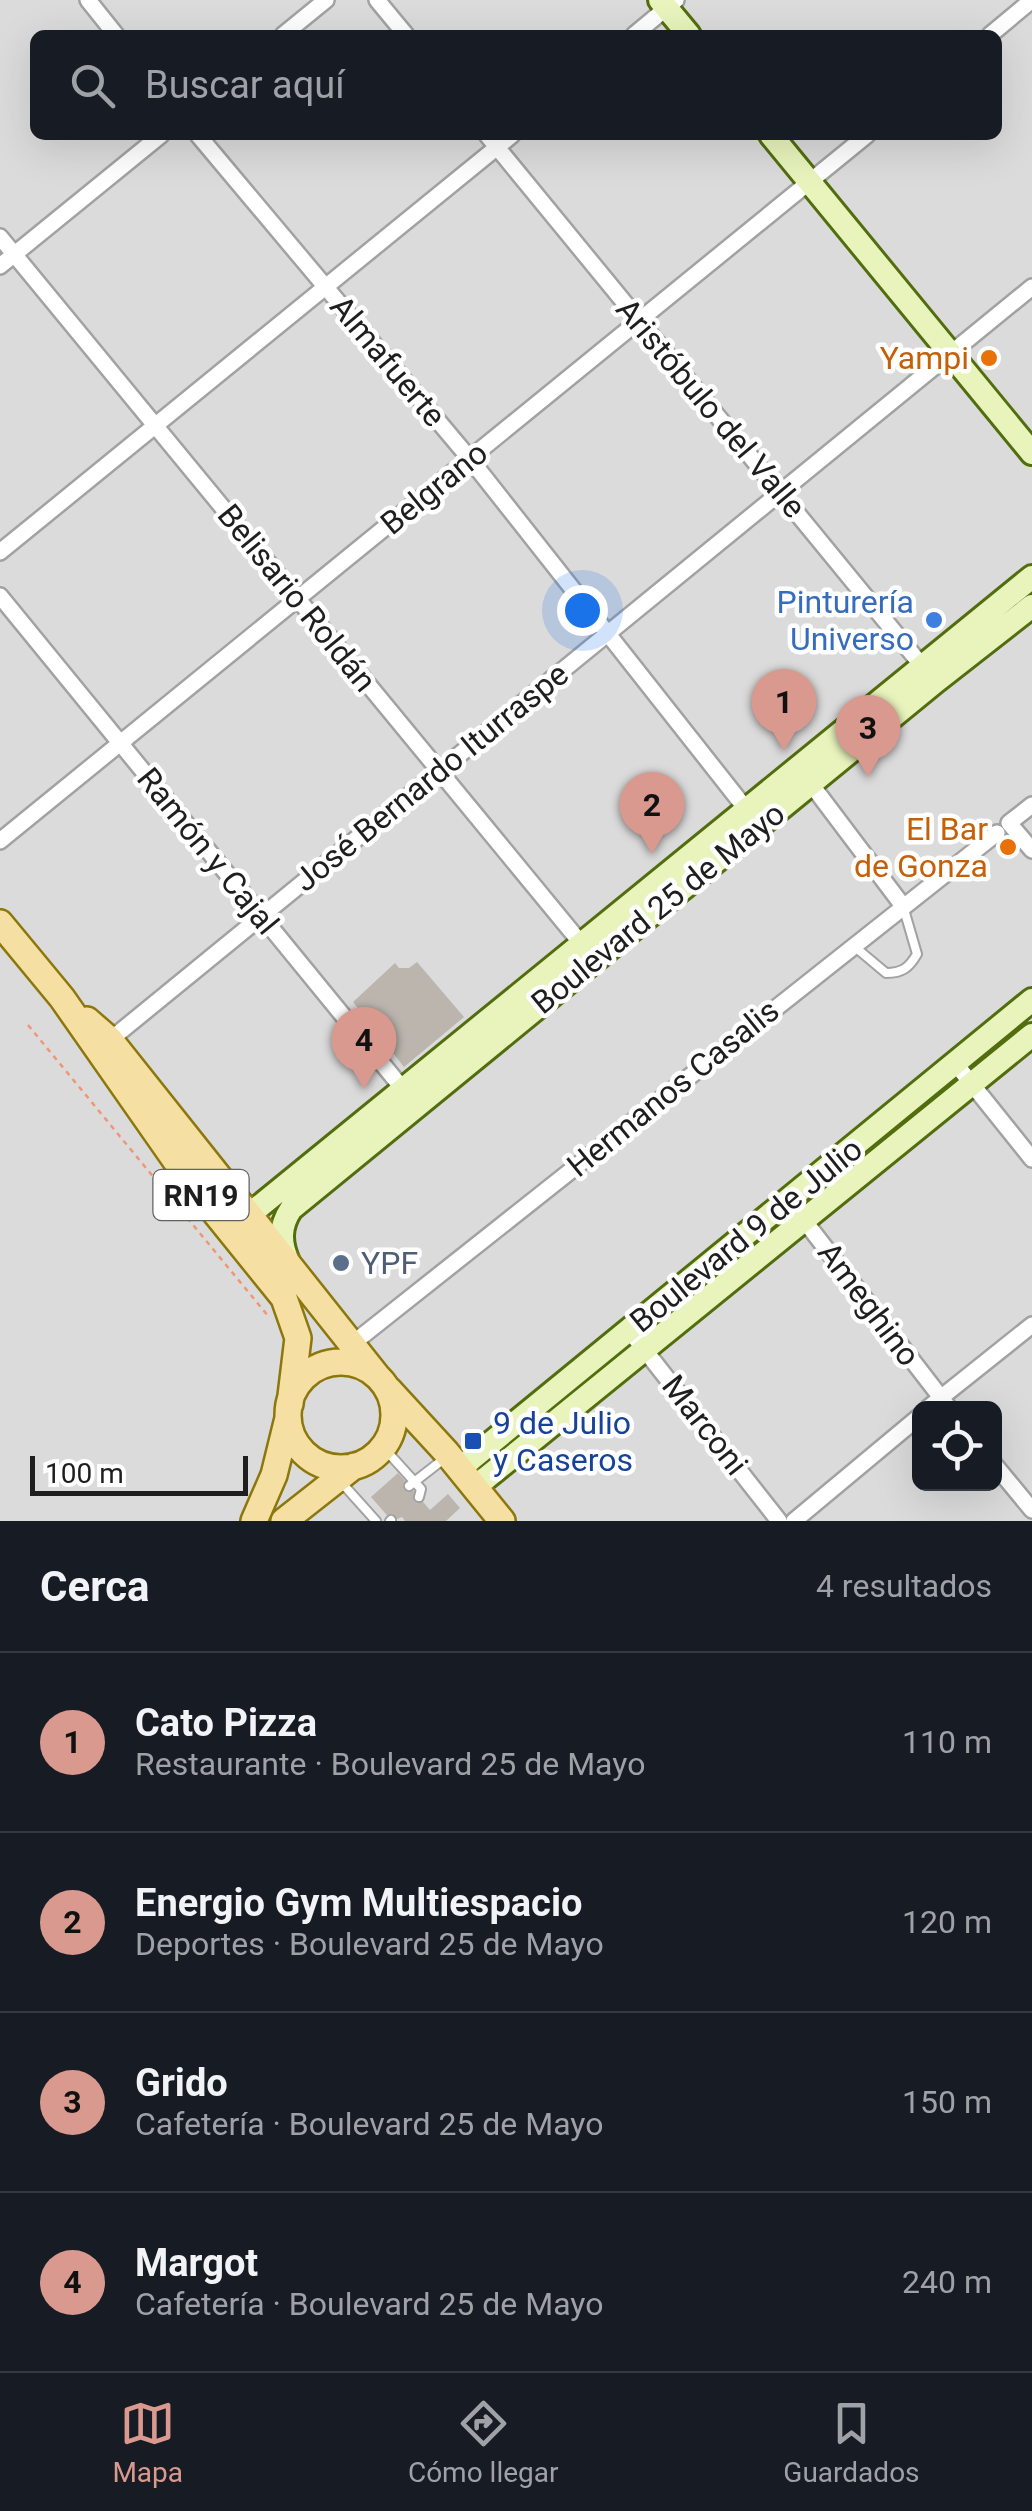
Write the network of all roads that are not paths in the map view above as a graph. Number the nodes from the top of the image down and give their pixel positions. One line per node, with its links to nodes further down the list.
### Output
1 (88, 0): 6 (street)
2 (326, 0): 7 (street)
3 (378, 0): 8 (street)
4 (1032, 0): 11 (street)
5 (668, 3): 9 (street); 10 (main road)
6 (112, 30)
7 (290, 30)
8 (402, 30)
9 (639, 30)
10 (686, 30)
11 (996, 30)
12 (155, 140): 19 (street)
13 (202, 140): 21 (street, Almafuerte)
14 (775, 140): 17 (main road)
15 (861, 140): 17 (street, Belgrano)
16 (492, 141): 21 (street); 23 (street, Aristóbulo del Valle)
17 (810, 182): 23 (street, Belgrano); 24 (main road)
18 (0, 237): 19 (street, Belisario Roldán)
19 (14, 254): 20 (street); 25 (street, Belisario Roldán)
20 (0, 266)
21 (326, 286): 25 (street); 27 (street, Almafuerte)
22 (1032, 287): 24 (street, José Bernardo Iturraspe)
23 (639, 321): 27 (street, Belgrano); 28 (street, Aristóbulo del Valle)
24 (950, 354): 26 (main road); 28 (street, José Bernardo Iturraspe)
25 (155, 426): 29 (street); 32 (street, Belisario Roldán)
26 (1032, 453)
27 (470, 459): 32 (street, Belgrano); 34 (street, Almafuerte)
28 (781, 492): 34 (street, José Bernardo Iturraspe); 35 (street, Aristóbulo del Valle)
29 (0, 552)
30 (1032, 578): 35 (main road, Boulevard 25 de Mayo)
31 (0, 596): 36 (street, Ramón y Cajal)
32 (298, 599): 36 (street, Belgrano); 37 (street, Belisario Roldán)
33 (1032, 606): 35 (main road, Boulevard 25 de Mayo)
34 (606, 634): 37 (street, José Bernardo Iturraspe); 40 (street, Almafuerte)
35 (929, 674): 38 (main road, Boulevard 25 de Mayo); 40 (main road, Boulevard 25 de Mayo)
36 (120, 744): 42 (street, Belgrano); 45 (street, Ramón y Cajal)
37 (439, 771): 45 (street, José Bernardo Iturraspe); 48 (street, Belisario Roldán)
38 (811, 784): 40 (main road, Boulevard 25 de Mayo); 44 (street)
39 (1032, 805): 41 (street, Hermanos Casalis)
40 (753, 818): 48 (main road, Boulevard 25 de Mayo)
41 (1003, 828): 43 (street); 44 (street, Hermanos Casalis)
42 (0, 841)
43 (1032, 850)
44 (903, 906): 47 (street, Hermanos Casalis); 47 (lane)
45 (261, 916): 52 (street, José Bernardo Iturraspe); 55 (street, Ramón y Cajal)
46 (0, 923): 49 (main road, RN19)
47 (852, 945): 64 (street, Hermanos Casalis)
48 (588, 952): 55 (main road, Boulevard 25 de Mayo)
49 (62, 998): 52 (main road, RN19); 61 (main road, RN19)
50 (1032, 1000): 53 (main road, Boulevard 9 de Julio)
51 (1032, 1036): 54 (main road, Boulevard 9 de Julio)
52 (110, 1040): 58 (main road, RN19)
53 (955, 1063): 54 (street); 57 (main road, Boulevard 9 de Julio)
54 (972, 1084): 56 (street); 59 (main road, Boulevard 9 de Julio)
55 (410, 1098): 58 (main road, Boulevard 25 de Mayo); 60 (main road, Boulevard 25 de Mayo)
56 (1032, 1159)
57 (788, 1200): 59 (street, Ameghino); 63 (main road, Boulevard 9 de Julio)
58 (249, 1216): 60 (main road, RN19); 61 (main road)
59 (804, 1220): 65 (main road, Boulevard 9 de Julio); 67 (street, Ameghino)
60 (292, 1270): 64 (main road, RN19)
61 (282, 1295): 69 (main road, RN19)
62 (1032, 1326): 68 (street)
63 (629, 1330): 65 (street, Marconi); 72 (main road, Boulevard 9 de Julio)
64 (352, 1344): 66 (main road, RN19)
65 (646, 1351): 72 (main road, Boulevard 9 de Julio); 85 (street, Marconi)
66 (380, 1379): 69 (main road, RN19); 71 (main road); 72 (main road)
67 (936, 1401)
68 (944, 1401)
69 (289, 1409): 73 (main road); 82 (main road, RN19)
70 (912, 1423): 86 (street)
71 (384, 1445): 72 (main road); 73 (main road); 75 (lane)
72 (457, 1466): 75 (lane); 84 (main road)
73 (346, 1472): 78 (lane); 83 (main road)
74 (1002, 1474): 80 (street)
75 (412, 1484): 76 (lane)
76 (419, 1497)
77 (372, 1499): 78 (lane)
78 (363, 1507): 81 (lane)
79 (381, 1509): 81 (lane)
80 (1032, 1510)
81 (374, 1519)
82 (254, 1521)
83 (284, 1521)
84 (502, 1521)
85 (780, 1521)
86 (794, 1521)

